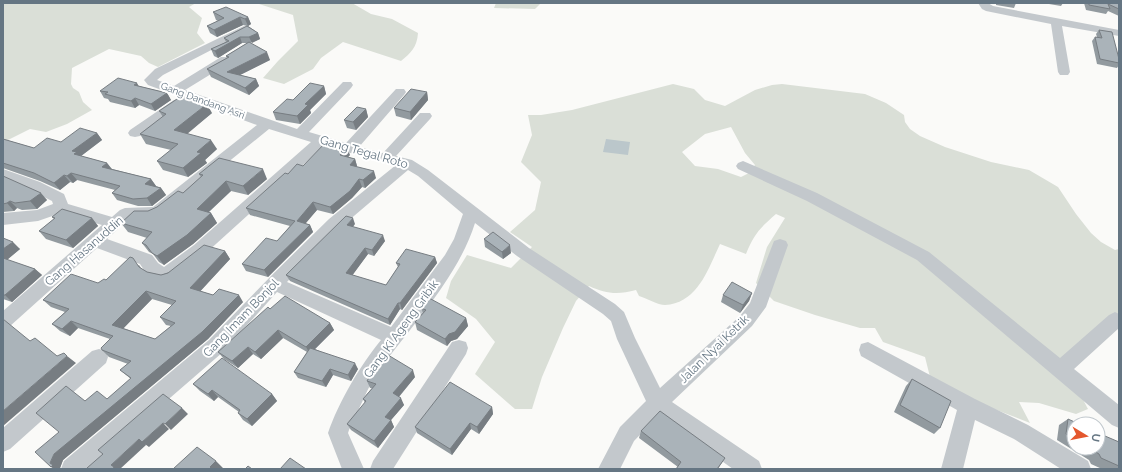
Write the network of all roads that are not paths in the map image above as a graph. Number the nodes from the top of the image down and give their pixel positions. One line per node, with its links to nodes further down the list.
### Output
1 (983, 3): 2 (street)
2 (1056, 22): 4 (street); 6 (street)
3 (244, 29): 8 (street, Gang Dandang Asri)
4 (1119, 33)
5 (236, 53): 8 (street)
6 (1064, 72)
7 (347, 85): 14 (street)
8 (176, 90): 10 (street, Gang Dandang Asri)
9 (400, 92): 16 (street)
10 (190, 95): 12 (street, Gang Dandang Asri); 13 (street)
11 (424, 116): 17 (street)
12 (267, 124): 14 (street, Gang Tegal Roto); 24 (street, Gang Hasanuddin)
13 (135, 133)
14 (299, 134): 15 (street, Gang Tegal Roto)
15 (322, 140): 16 (street, Gang Tegal Roto); 25 (street)
16 (349, 149): 17 (street, Gang Tegal Roto)
17 (386, 158): 18 (street, Gang Tegal Roto)
18 (407, 163): 22 (street, Gang Tegal Roto); 27 (street, Gang Imam Bonjol)
19 (743, 166): 34 (street)
20 (3, 174): 21 (street)
21 (61, 207): 23 (street); 24 (street)
22 (471, 212): 30 (street, Gang Ki Ageng Gribik); 35 (street, Gang Tegal Roto)
23 (3, 219)
24 (114, 223): 25 (street, Gang Hasanuddin)
25 (94, 241): 29 (street, Gang Hasanuddin)
26 (780, 245): 35 (street, Jalan Nyai Ketrik)
27 (275, 284): 30 (street); 41 (street, Gang Imam Bonjol)
28 (1115, 320): 34 (street)
29 (3, 322)
30 (394, 337): 42 (street, Gang Ki Ageng Gribik)
31 (459, 348): 43 (street)
32 (868, 350): 36 (street)
33 (100, 357): 40 (street)
34 (1061, 369): 37 (street)
35 (657, 403): 44 (street, Jalan Nyai Ketrik); 45 (street)
36 (966, 414): 46 (street); 47 (street)
37 (1119, 418)
38 (1119, 426): 39 (street)
39 (1119, 431)
40 (3, 442)
41 (72, 469)
42 (353, 469)
43 (381, 469)
44 (609, 469)
45 (751, 469)
46 (952, 469)
47 (1080, 469)

